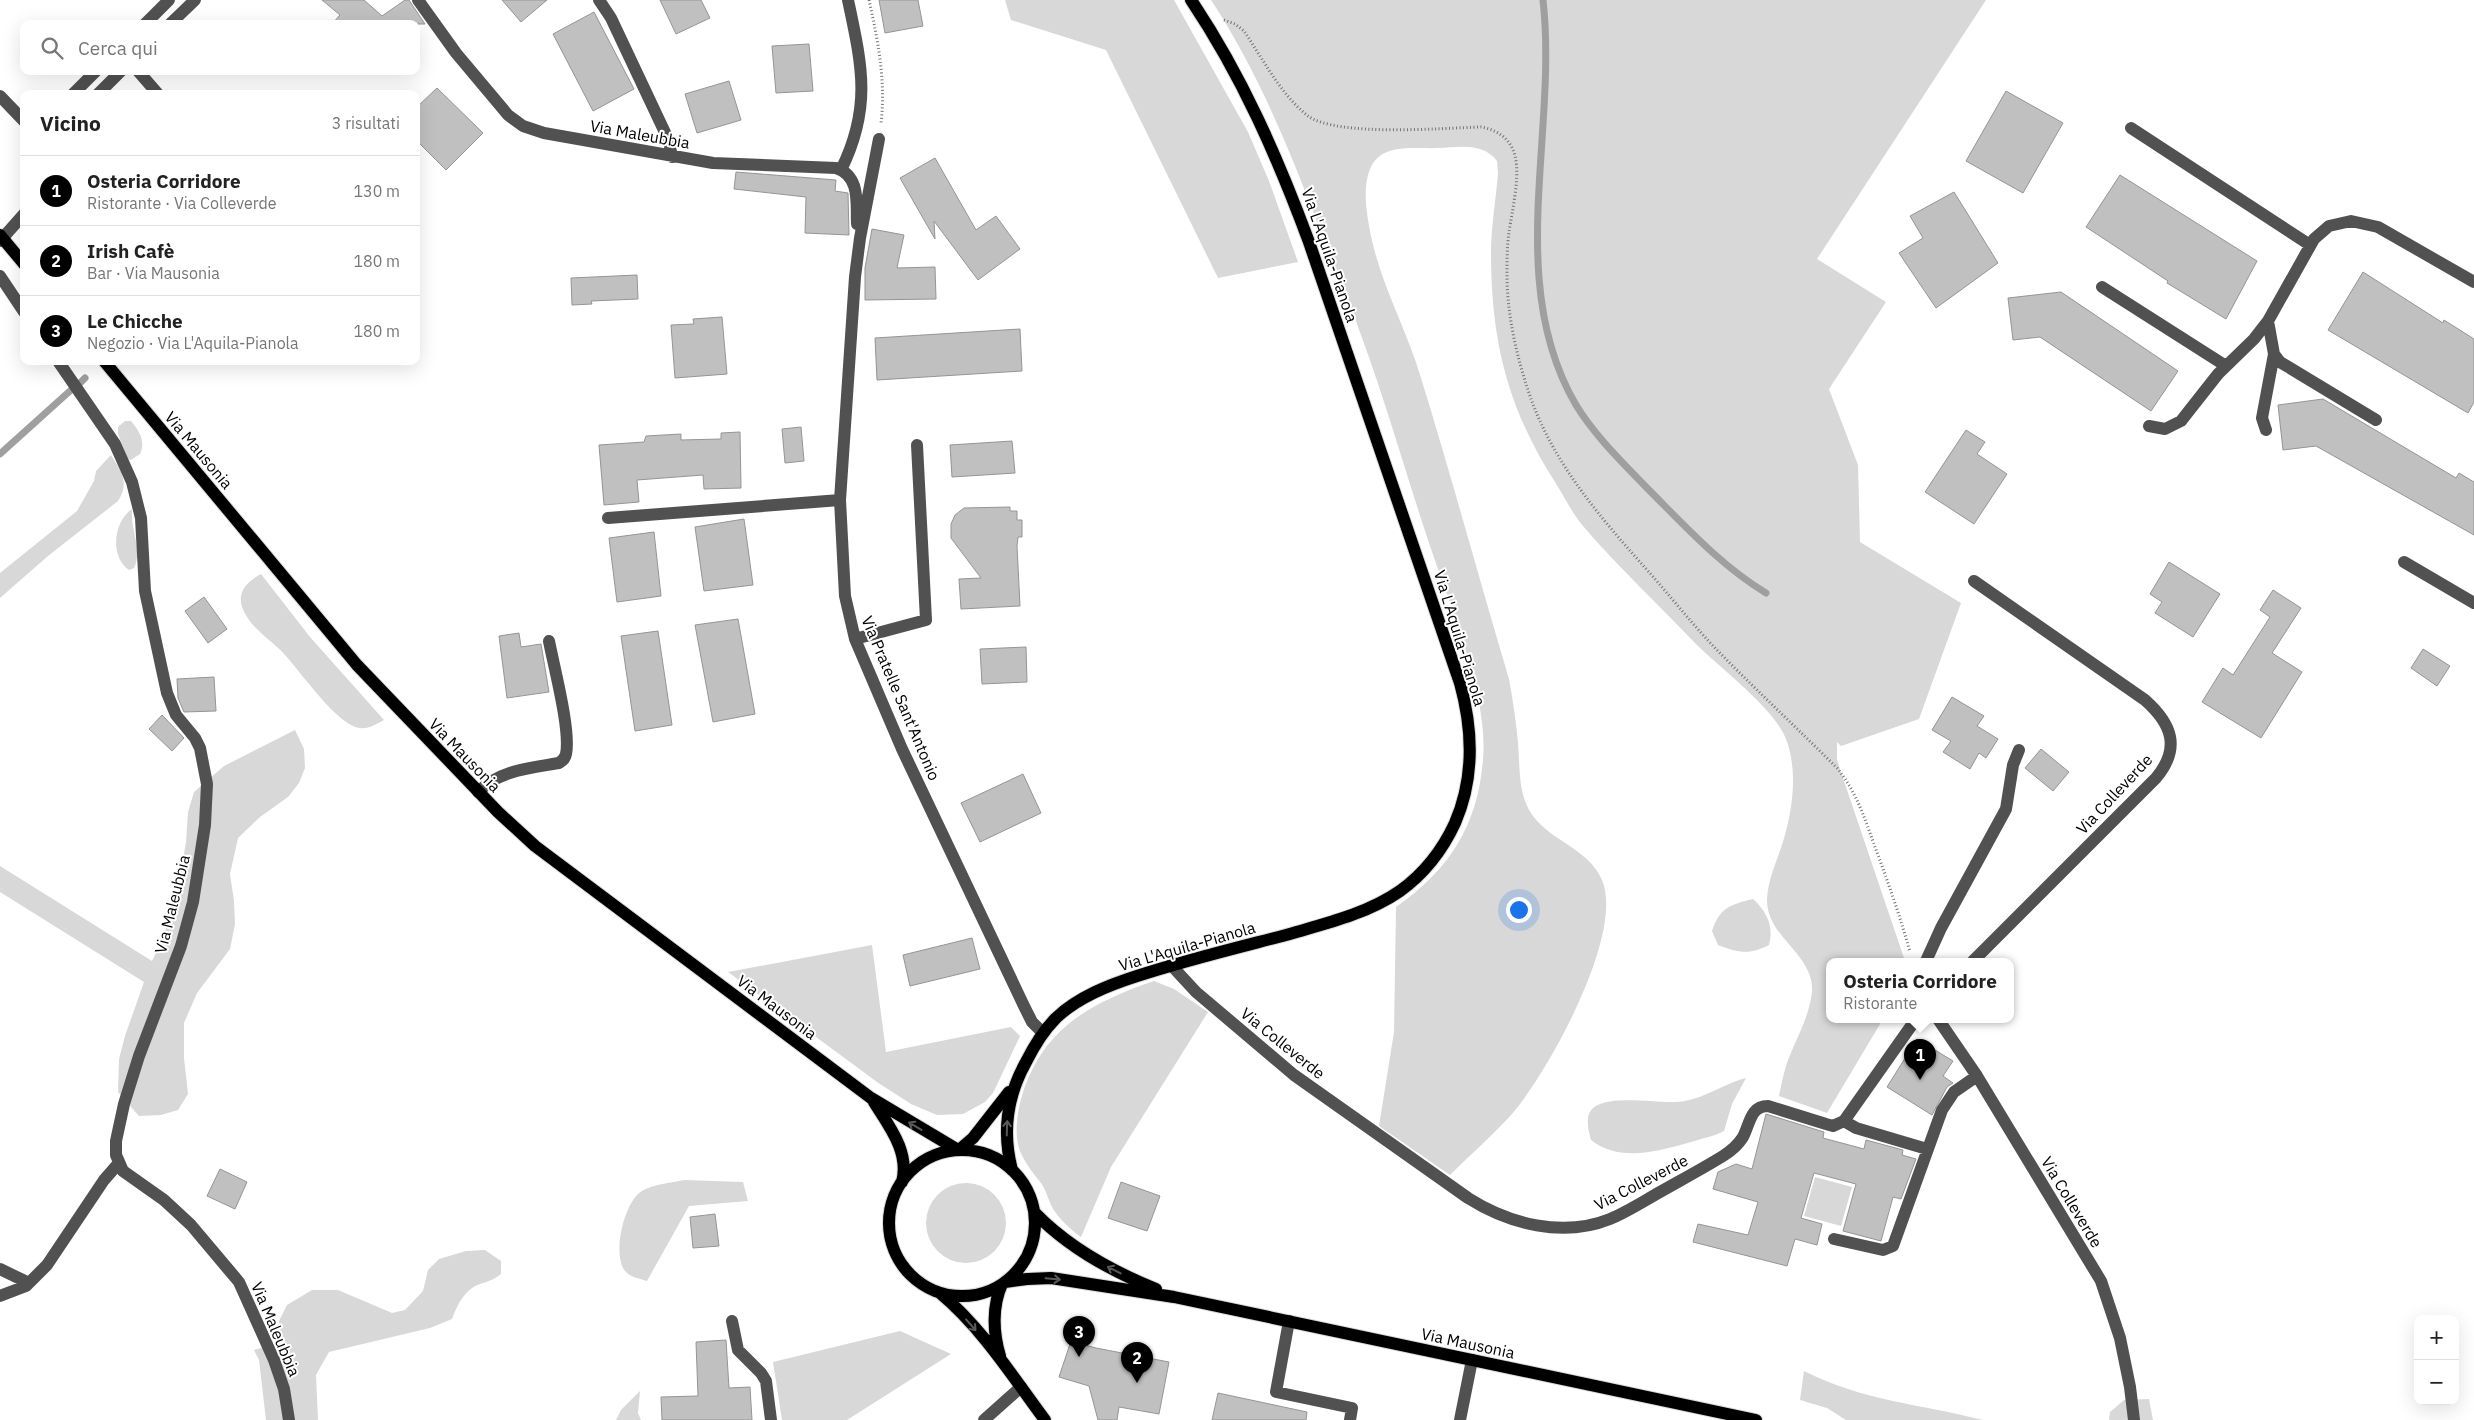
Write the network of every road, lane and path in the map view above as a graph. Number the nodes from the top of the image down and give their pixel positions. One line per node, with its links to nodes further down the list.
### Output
1 (169, 0): 7 (street)
2 (194, 0): 9 (street)
3 (418, 0): 21 (street, Via Maleubbia)
4 (598, 0): 21 (street)
5 (848, 0): 22 (street)
6 (1191, 0): 10 (main road, Via L'Aquila-Pianola)
7 (155, 5): 8 (street)
8 (147, 20)
9 (174, 20)
10 (1206, 23): 50 (path); 53 (main road, Via L'Aquila-Pianola)
11 (92, 75): 14 (street)
12 (117, 75): 15 (street)
13 (141, 75): 16 (street)
14 (77, 90)
15 (102, 90)
16 (155, 90)
17 (0, 96): 18 (street)
18 (20, 117)
19 (2131, 128): 26 (street)
20 (879, 139): 25 (street, Via Pratelle Sant'Antonio)
21 (672, 157): 22 (street, Via Maleubbia)
22 (841, 170): 25 (street)
23 (20, 218): 24 (street)
24 (1, 238): 27 (main road)
25 (860, 238): 41 (street, Via Pratelle Sant'Antonio)
26 (2310, 245): 29 (street); 32 (street)
27 (20, 259)
28 (0, 276): 31 (street)
29 (2474, 282)
30 (2102, 287): 36 (street)
31 (20, 306)
32 (2268, 321): 33 (street); 36 (street)
33 (2274, 354): 37 (street); 39 (street)
34 (61, 365): 63 (street, Via Maleubbia)
35 (107, 365): 49 (main road, Via Mausonia)
36 (2226, 366): 38 (street)
37 (2376, 420)
38 (2149, 426)
39 (2266, 430)
40 (917, 445): 46 (street)
41 (840, 500): 42 (street); 46 (street, Via Pratelle Sant'Antonio)
42 (608, 518)
43 (2404, 562): 45 (street)
44 (1974, 581): 52 (street, Via Colleverde)
45 (2474, 603)
46 (855, 639): 56 (street, Via Pratelle Sant'Antonio)
47 (549, 641): 49 (street)
48 (2019, 750): 51 (street)
49 (478, 792): 59 (main road, Via Mausonia)
50 (1911, 958)
51 (1927, 958)
52 (1976, 958)
53 (1171, 965): 56 (main road, Via L'Aquila-Pianola); 60 (street, Via Colleverde)
54 (1913, 1023): 60 (street)
55 (1941, 1023): 57 (street, Via Colleverde)
56 (1043, 1034): 58 (main road, Via L'Aquila-Pianola)
57 (1976, 1076): 61 (street); 86 (street, Via Colleverde)
58 (1014, 1086): 62 (main road, Via L'Aquila-Pianola); 64 (main road, Via L'Aquila-Pianola, one-way to 58)
59 (871, 1098): 62 (main road, Via Mausonia, one-way to 59); 65 (main road, Via Mausonia)
60 (1844, 1121): 61 (street)
61 (1927, 1149): 67 (street)
62 (958, 1150): 64 (main road); 65 (main road)
63 (118, 1164): 69 (street); 79 (street, Via Maleubbia)
64 (1012, 1170): 66 (main road)
65 (902, 1182): 71 (main road)
66 (1035, 1213): 70 (main road); 73 (main road, Via Mausonia, one-way to 66)
67 (1834, 1239)
68 (0, 1269): 69 (street)
69 (29, 1283): 72 (street)
70 (1003, 1283): 71 (main road); 73 (main road, Via Mausonia, one-way to 73); 77 (main road)
71 (938, 1292): 77 (main road, one-way to 77)
72 (0, 1296)
73 (1174, 1297): 75 (main road, Via Mausonia)
74 (732, 1321): 80 (street)
75 (1289, 1321): 76 (main road, Via Mausonia); 83 (street)
76 (1472, 1360): 84 (street); 85 (main road, Via Mausonia)
77 (1002, 1361): 78 (main road)
78 (1021, 1387): 81 (street); 82 (main road)
79 (289, 1420)
80 (771, 1420)
81 (984, 1420)
82 (1045, 1420)
83 (1350, 1420)
84 (1460, 1420)
85 (1756, 1420)
86 (2134, 1420)

